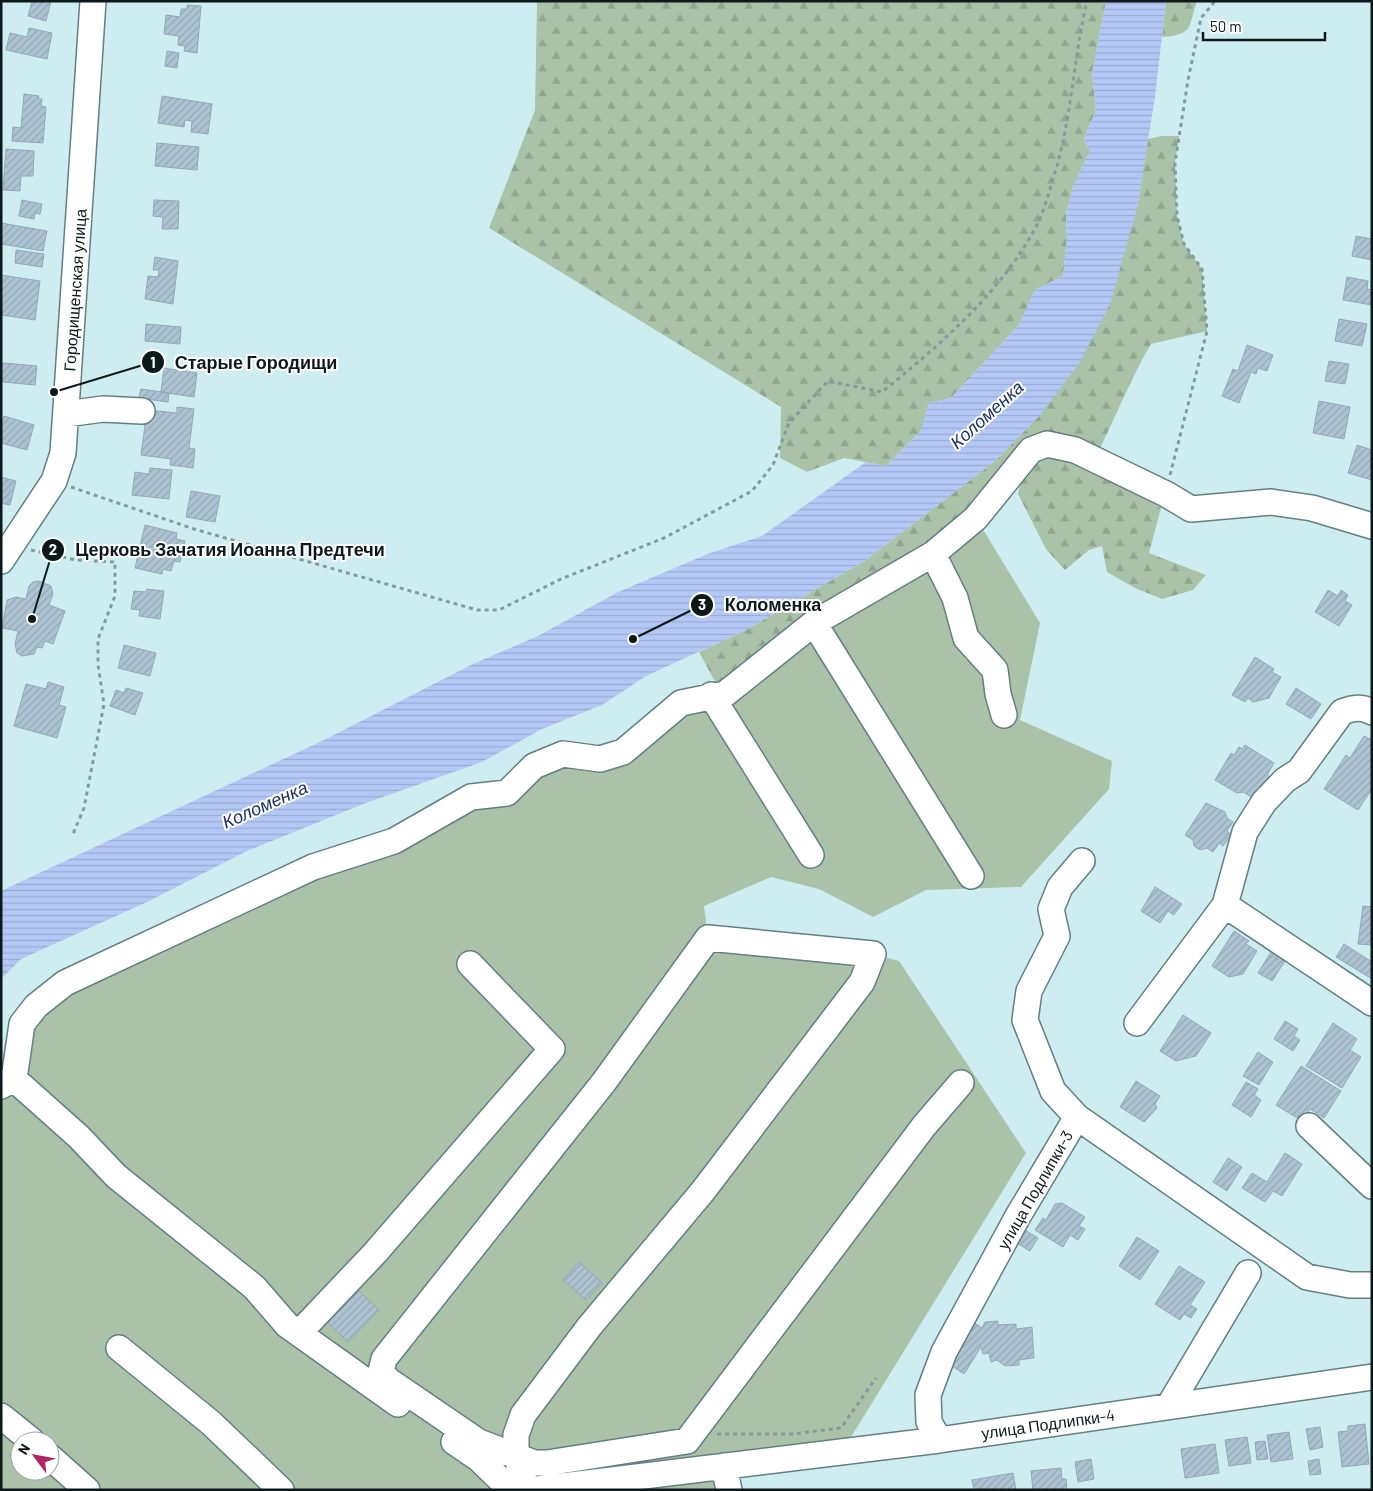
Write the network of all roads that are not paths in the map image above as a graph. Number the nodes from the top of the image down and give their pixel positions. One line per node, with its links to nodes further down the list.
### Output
1 (93, 1): 3 (street, Городищенская улица)
2 (142, 411): 3 (street)
3 (66, 414): 5 (street, Городищенская улица)
4 (1372, 526): 6 (street)
5 (6, 554)
6 (933, 554): 7 (street); 10 (street)
7 (814, 623): 8 (street); 13 (street)
8 (711, 695): 11 (street); 18 (street)
9 (1372, 712): 14 (street)
10 (1004, 715)
11 (811, 855)
12 (1082, 861): 20 (street)
13 (970, 876)
14 (1225, 905): 16 (street); 17 (street)
15 (470, 964): 25 (street)
16 (1372, 1003)
17 (1137, 1023)
18 (8, 1082): 25 (street)
19 (961, 1083): 32 (street)
20 (1076, 1117): 24 (street, улица Подлипки-3); 31 (street, улица Подлипки-3)
21 (1309, 1126): 22 (street)
22 (1372, 1186)
23 (1248, 1273): 28 (street)
24 (1372, 1285)
25 (298, 1333): 37 (street)
26 (119, 1348): 36 (street)
27 (1372, 1376): 28 (street, улица Подлипки-4)
28 (1169, 1406): 31 (street, улица Подлипки-4)
29 (1, 1416): 30 (street)
30 (20, 1431)
31 (939, 1440): 34 (street, улица Подлипки-4)
32 (516, 1456): 32 (street); 38 (street)
33 (60, 1466): 35 (street)
34 (726, 1478): 38 (street, улица Подлипки-4)
35 (87, 1490)
36 (281, 1490)
37 (511, 1490)
38 (528, 1490)

